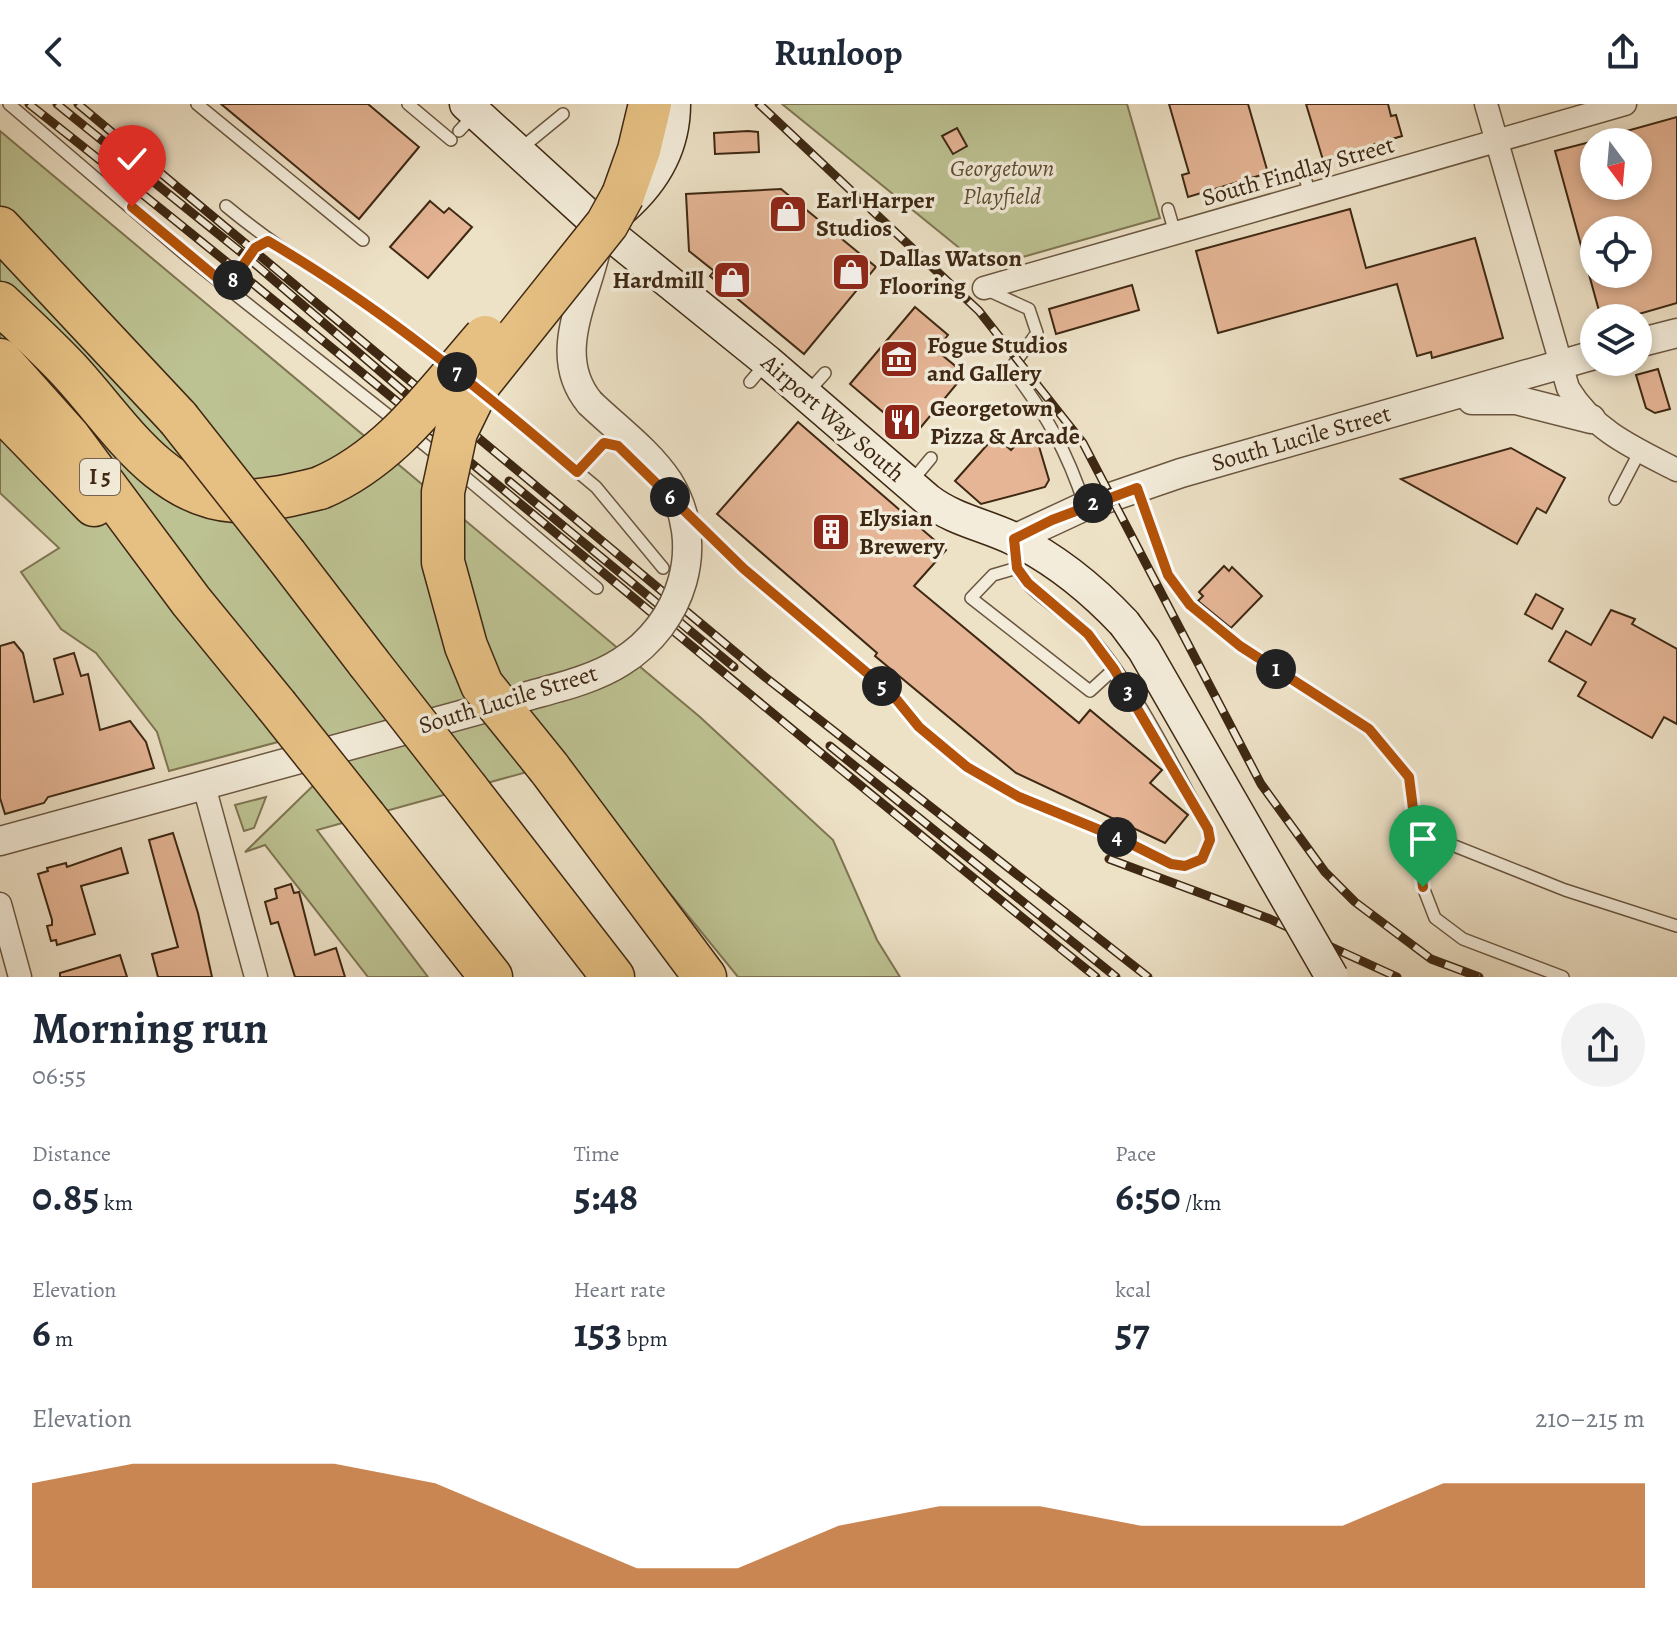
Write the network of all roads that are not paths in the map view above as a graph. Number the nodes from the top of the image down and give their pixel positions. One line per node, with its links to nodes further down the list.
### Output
1 (9, 104): 23 (lane)
2 (197, 104): 20 (lane)
3 (408, 104): 10 (lane)
4 (632, 104): 17 (main road)
5 (650, 104): 17 (highway)
6 (674, 104): 17 (main road)
7 (1486, 104): 11 (street)
8 (1625, 104): 11 (street, South Findlay Street)
9 (563, 114): 12 (lane)
10 (463, 122): 12 (main road, Airport Way South)
11 (1496, 141): 14 (street, South Findlay Street); 31 (street)
12 (518, 151): 17 (main road, Airport Way South)
13 (1302, 167): 14 (lane)
14 (1310, 195): 19 (street, South Findlay Street)
15 (226, 206): 21 (lane)
16 (1168, 209): 19 (lane)
17 (612, 211): 25 (highway, bridge); 39 (main road, Airport Way South); 48 (street, South Lucile Street, bridge); 57 (highway, bridge)
18 (0, 228): 26 (highway)
19 (1175, 233): 24 (street, South Findlay Street)
20 (363, 240)
21 (268, 241): 23 (lane); 38 (lane)
22 (0, 244): 26 (highway)
23 (228, 287): 45 (lane)
24 (984, 288): 42 (lane)
25 (0, 303)
26 (73, 305): 56 (highway, bridge)
27 (1677, 333): 28 (street)
28 (1652, 339)
29 (1580, 359): 31 (street, South Lucile Street)
30 (0, 360): 46 (highway, I 5)
31 (1559, 365): 32 (street, South Lucile Street); 34 (street)
32 (1419, 405): 34 (street); 40 (street, South Lucile Street)
33 (0, 408): 46 (highway)
34 (1591, 419): 35 (street)
35 (1640, 451): 37 (street); 41 (lane)
36 (931, 458): 39 (lane)
37 (1677, 470)
38 (577, 472): 44 (lane); 47 (lane)
39 (909, 484): 43 (main road, Airport Way South)
40 (1137, 488): 42 (street, South Lucile Street); 49 (lane)
41 (1615, 499)
42 (1085, 506): 43 (street, South Lucile Street)
43 (1016, 554): 47 (lane); 47 (lane); 58 (main road, Airport Way South, bridge)
44 (663, 568)
45 (597, 588)
46 (191, 601): 55 (highway, I 5, bridge)
47 (1114, 669)
48 (204, 786): 50 (street, South Lucile Street); 54 (street)
49 (1417, 831): 52 (lane); 59 (lane)
50 (0, 841)
51 (0, 904): 53 (street)
52 (1677, 926)
53 (20, 977)
54 (256, 977)
55 (491, 977)
56 (613, 977)
57 (705, 977)
58 (1332, 977)
59 (1563, 977)

